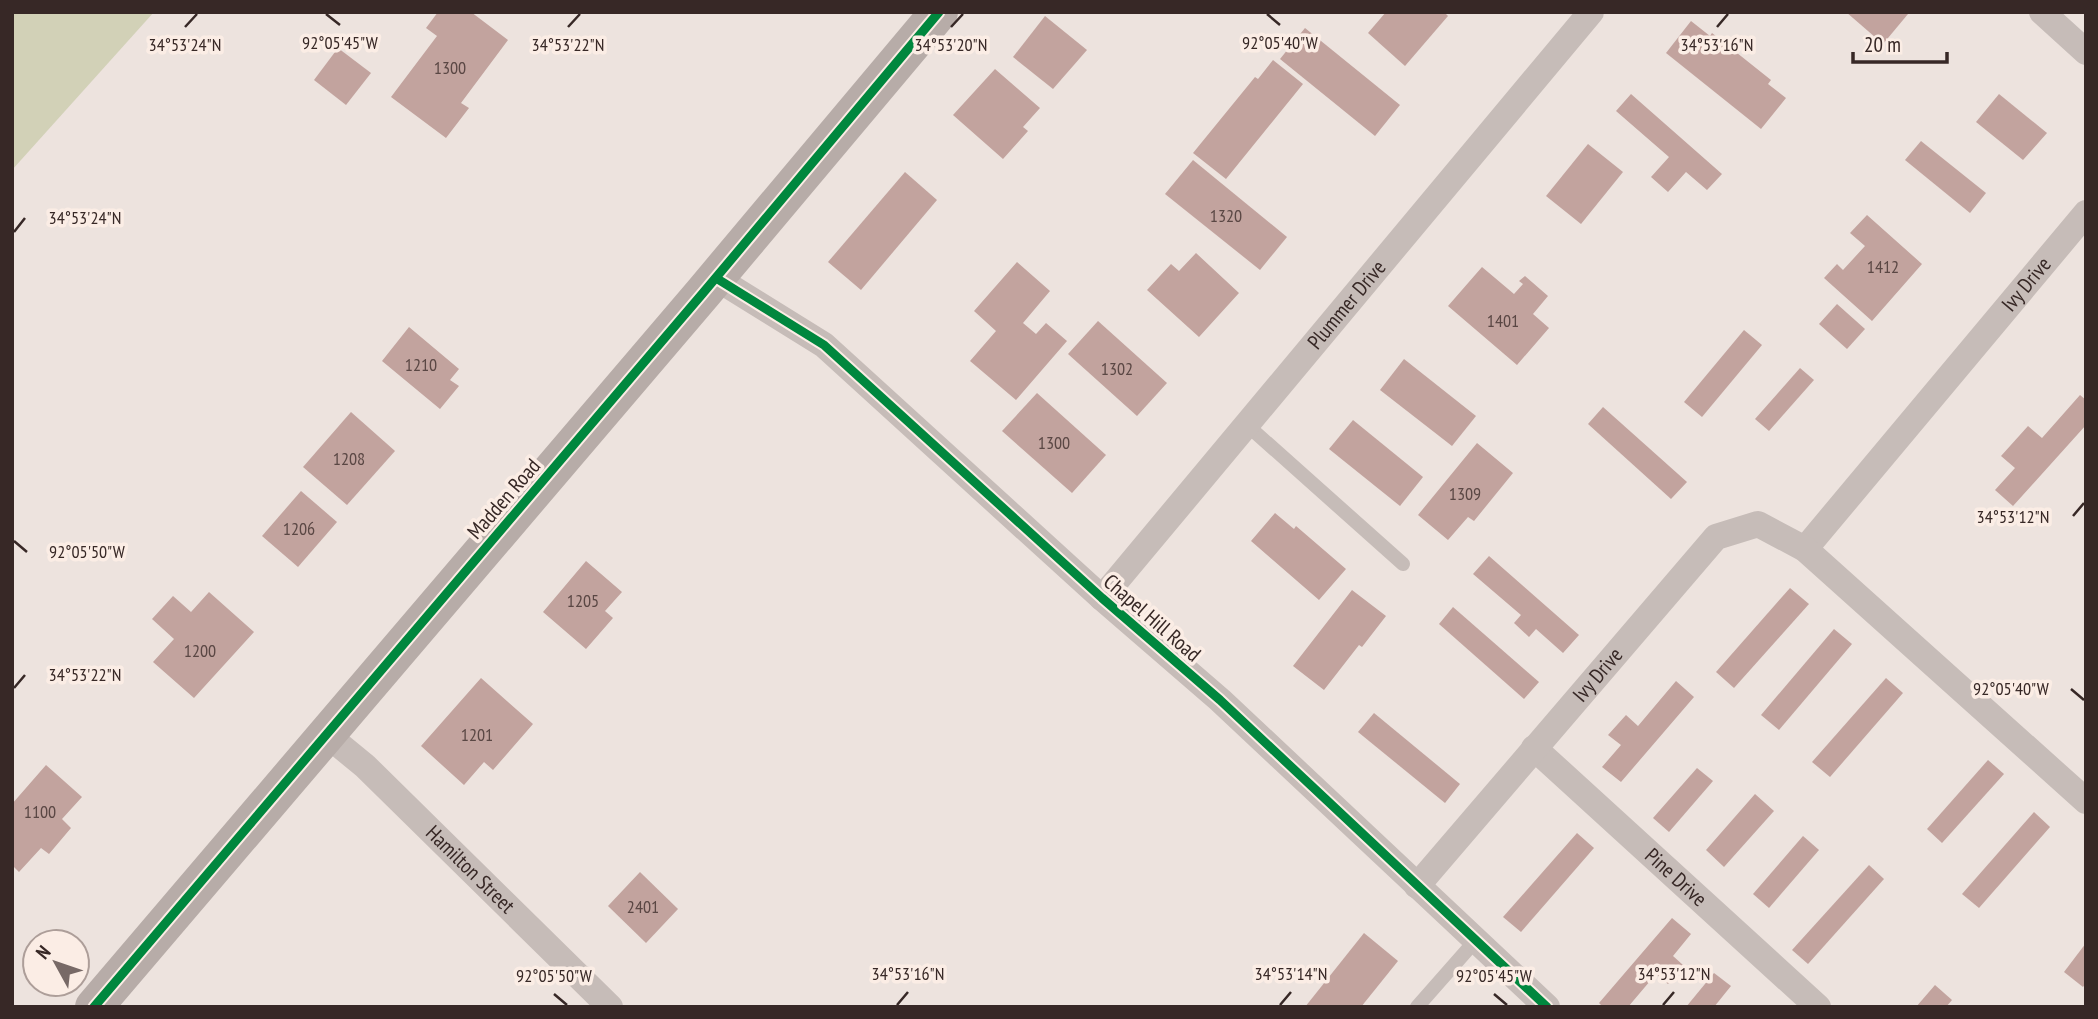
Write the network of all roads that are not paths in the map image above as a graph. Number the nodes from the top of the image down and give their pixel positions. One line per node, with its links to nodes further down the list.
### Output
1 (939, 12): 6 (street, Madden Road)
2 (1591, 12): 7 (street, Plummer Drive)
3 (2042, 12): 4 (street)
4 (2086, 52)
5 (2086, 213): 8 (street, Ivy Drive)
6 (716, 278): 10 (street, Chapel Hill Road); 11 (street, Madden Road)
7 (1247, 425): 9 (lane); 10 (street, Plummer Drive)
8 (1805, 548): 12 (street, Ivy Drive); 13 (street, Ivy Drive)
9 (1402, 564)
10 (1102, 598): 14 (street, Chapel Hill Road)
11 (326, 734): 16 (street, Madden Road); 17 (street, Hamilton Street)
12 (1534, 748): 14 (street, Ivy Drive); 20 (street, Pine Drive)
13 (2086, 802)
14 (1418, 886): 15 (street, Chapel Hill Road)
15 (1476, 940): 18 (lane); 19 (street, Chapel Hill Road)
16 (93, 1007)
17 (610, 1007)
18 (1417, 1007)
19 (1548, 1007)
20 (1818, 1007)

